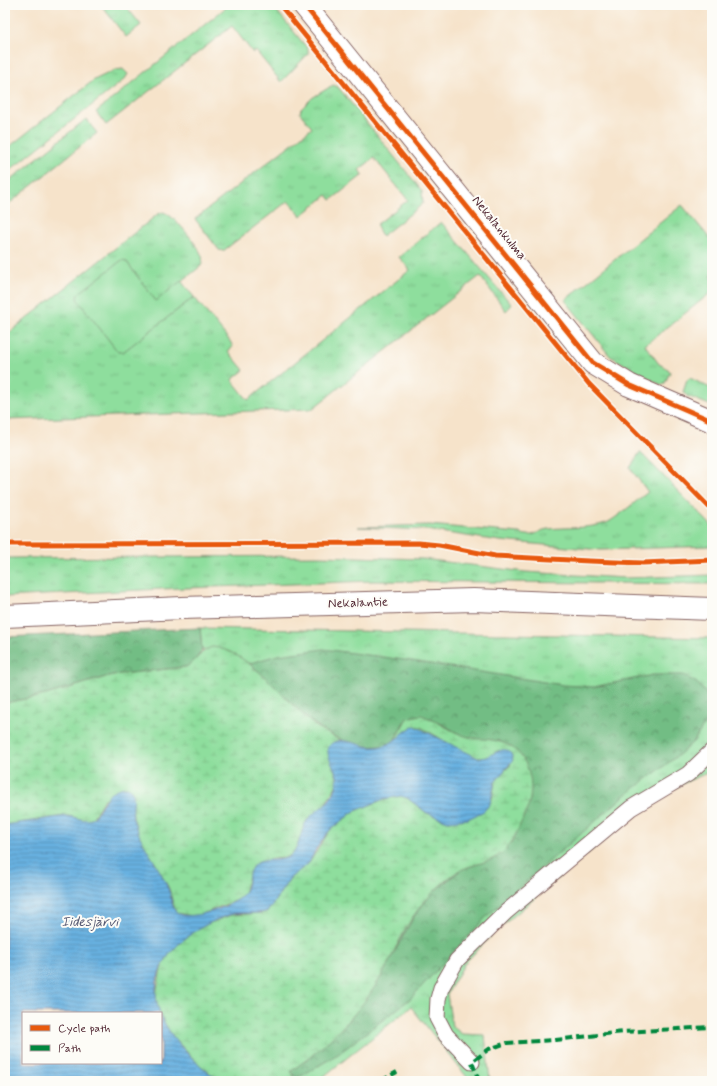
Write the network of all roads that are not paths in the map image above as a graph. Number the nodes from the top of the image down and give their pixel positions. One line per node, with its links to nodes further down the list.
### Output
1 (304, 5): 2 (main road, Nekalankulma)
2 (712, 421)
3 (712, 609): 4 (main road, Nekalantie)
4 (5, 616)
5 (712, 751): 6 (lane)
6 (472, 1062)

